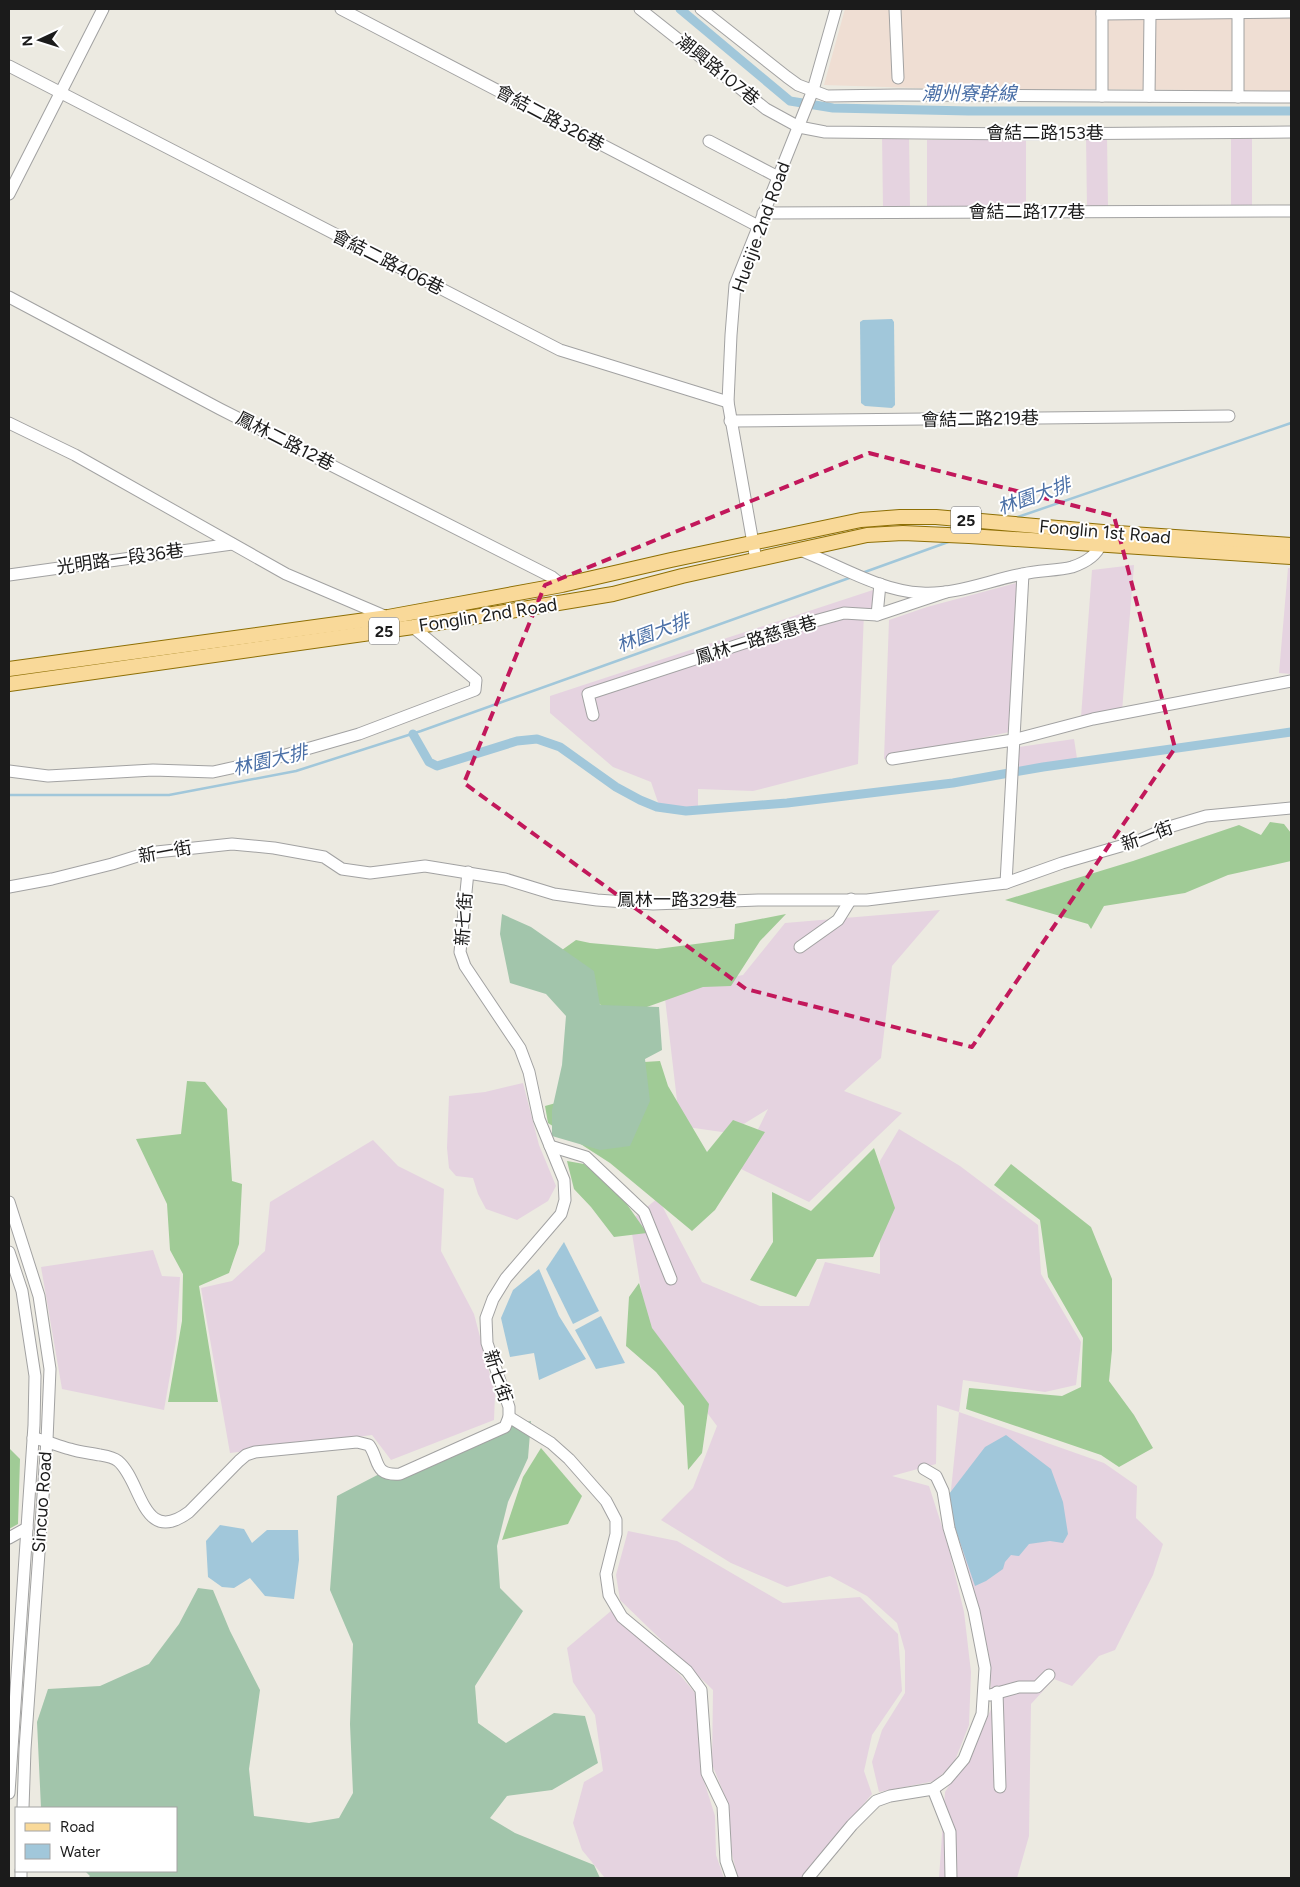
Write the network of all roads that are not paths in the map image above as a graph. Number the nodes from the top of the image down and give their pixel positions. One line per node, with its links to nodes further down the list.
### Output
1 (103, 9): 13 (street)
2 (341, 9): 26 (street, 會結二路326巷)
3 (640, 9): 19 (street, 潮興路107巷)
4 (701, 9): 14 (street)
5 (836, 9): 14 (street)
6 (895, 9): 12 (street)
7 (1102, 11): 10 (street); 15 (street)
8 (1238, 11): 9 (street); 10 (street); 17 (street)
9 (1291, 12)
10 (1150, 15): 16 (street)
11 (9, 66): 13 (street, 會結二路406巷)
12 (898, 78)
13 (61, 92): 23 (street); 28 (street, 會結二路406巷)
14 (812, 92): 15 (street); 19 (street, Hueijie 2nd Road)
15 (1102, 96): 16 (street)
16 (1149, 96): 17 (street)
17 (1238, 96): 18 (street)
18 (1291, 97)
19 (799, 125): 20 (street, 會結二路153巷); 22 (street, Hueijie 2nd Road)
20 (1291, 132)
21 (710, 141): 22 (street)
22 (778, 177): 25 (street, Hueijie 2nd Road)
23 (9, 194)
24 (1291, 212): 25 (street, 會結二路177巷)
25 (763, 213): 26 (street, Hueijie 2nd Road)
26 (758, 226): 28 (street, Hueijie 2nd Road)
27 (9, 297): 42 (street, 鳳林二路12巷)
28 (728, 402): 30 (street, Hueijie 2nd Road)
29 (1229, 416): 30 (street, 會結二路219巷)
30 (730, 421): 33 (street, Hueijie 2nd Road)
31 (9, 423): 34 (street)
32 (1102, 538): 33 (main road, Fonglin 1st Road / 25); 35 (main road, Fonglin 1st Road / 25); 36 (main road, Fonglin 1st Road / 25); 37 (main road, Fonglin 1st Road / 25); 39 (street)
33 (753, 542): 38 (street, Hueijie 2nd Road); 42 (main road, Fonglin 2nd Road / 25)
34 (232, 544): 40 (street, 光明路一段36巷); 45 (street)
35 (1291, 545)
36 (800, 550): 38 (main road, 25); 41 (street)
37 (1291, 557)
38 (756, 560): 46 (main road, Fonglin 2nd Road / 25)
39 (1023, 574): 43 (street); 51 (street)
40 (9, 575)
41 (880, 584): 43 (street); 44 (street)
42 (562, 585): 45 (main road, Fonglin 2nd Road / 25)
43 (946, 592): 44 (street, 鳳林一路慈惠巷)
44 (877, 615): 50 (street, 鳳林一路慈惠巷)
45 (388, 617): 47 (main road, Fonglin 2nd Road / 25)
46 (413, 627): 49 (main road, Fonglin 2nd Road / 25); 53 (street)
47 (9, 669)
48 (1291, 681): 51 (street)
49 (9, 684)
50 (593, 715)
51 (1013, 740): 52 (street); 57 (street)
52 (892, 759)
53 (9, 771)
54 (1291, 808): 57 (street, 新一街)
55 (324, 857): 56 (street, 鳳林一路329巷); 58 (street, 新一街)
56 (468, 872): 59 (street, 鳳林一路329巷); 61 (street, 新七街)
57 (1006, 883): 59 (street, 鳳林一路329巷)
58 (9, 887)
59 (851, 899): 60 (street)
60 (800, 947)
61 (550, 1146): 64 (street); 65 (street, 新七街)
62 (9, 1202): 67 (street, Sincuo Road)
63 (9, 1252): 66 (street, Sincuo Road)
64 (670, 1279)
65 (509, 1417): 67 (street, 新七街); 80 (street)
66 (33, 1438): 67 (street, 新七街); 69 (street, Sincuo Road)
67 (47, 1440): 70 (street, Sincuo Road)
68 (924, 1469): 75 (street)
69 (29, 1500): 70 (street); 71 (street, Sincuo Road)
70 (42, 1502): 79 (street, Sincuo Road)
71 (27, 1528): 72 (street); 78 (street, Sincuo Road)
72 (9, 1538)
73 (1049, 1675): 74 (street)
74 (998, 1692): 75 (street); 76 (street)
75 (983, 1696): 77 (street)
76 (1000, 1787)
77 (933, 1789): 81 (street); 82 (street)
78 (9, 1792)
79 (23, 1807)
80 (732, 1878)
81 (808, 1878)
82 (951, 1878)

